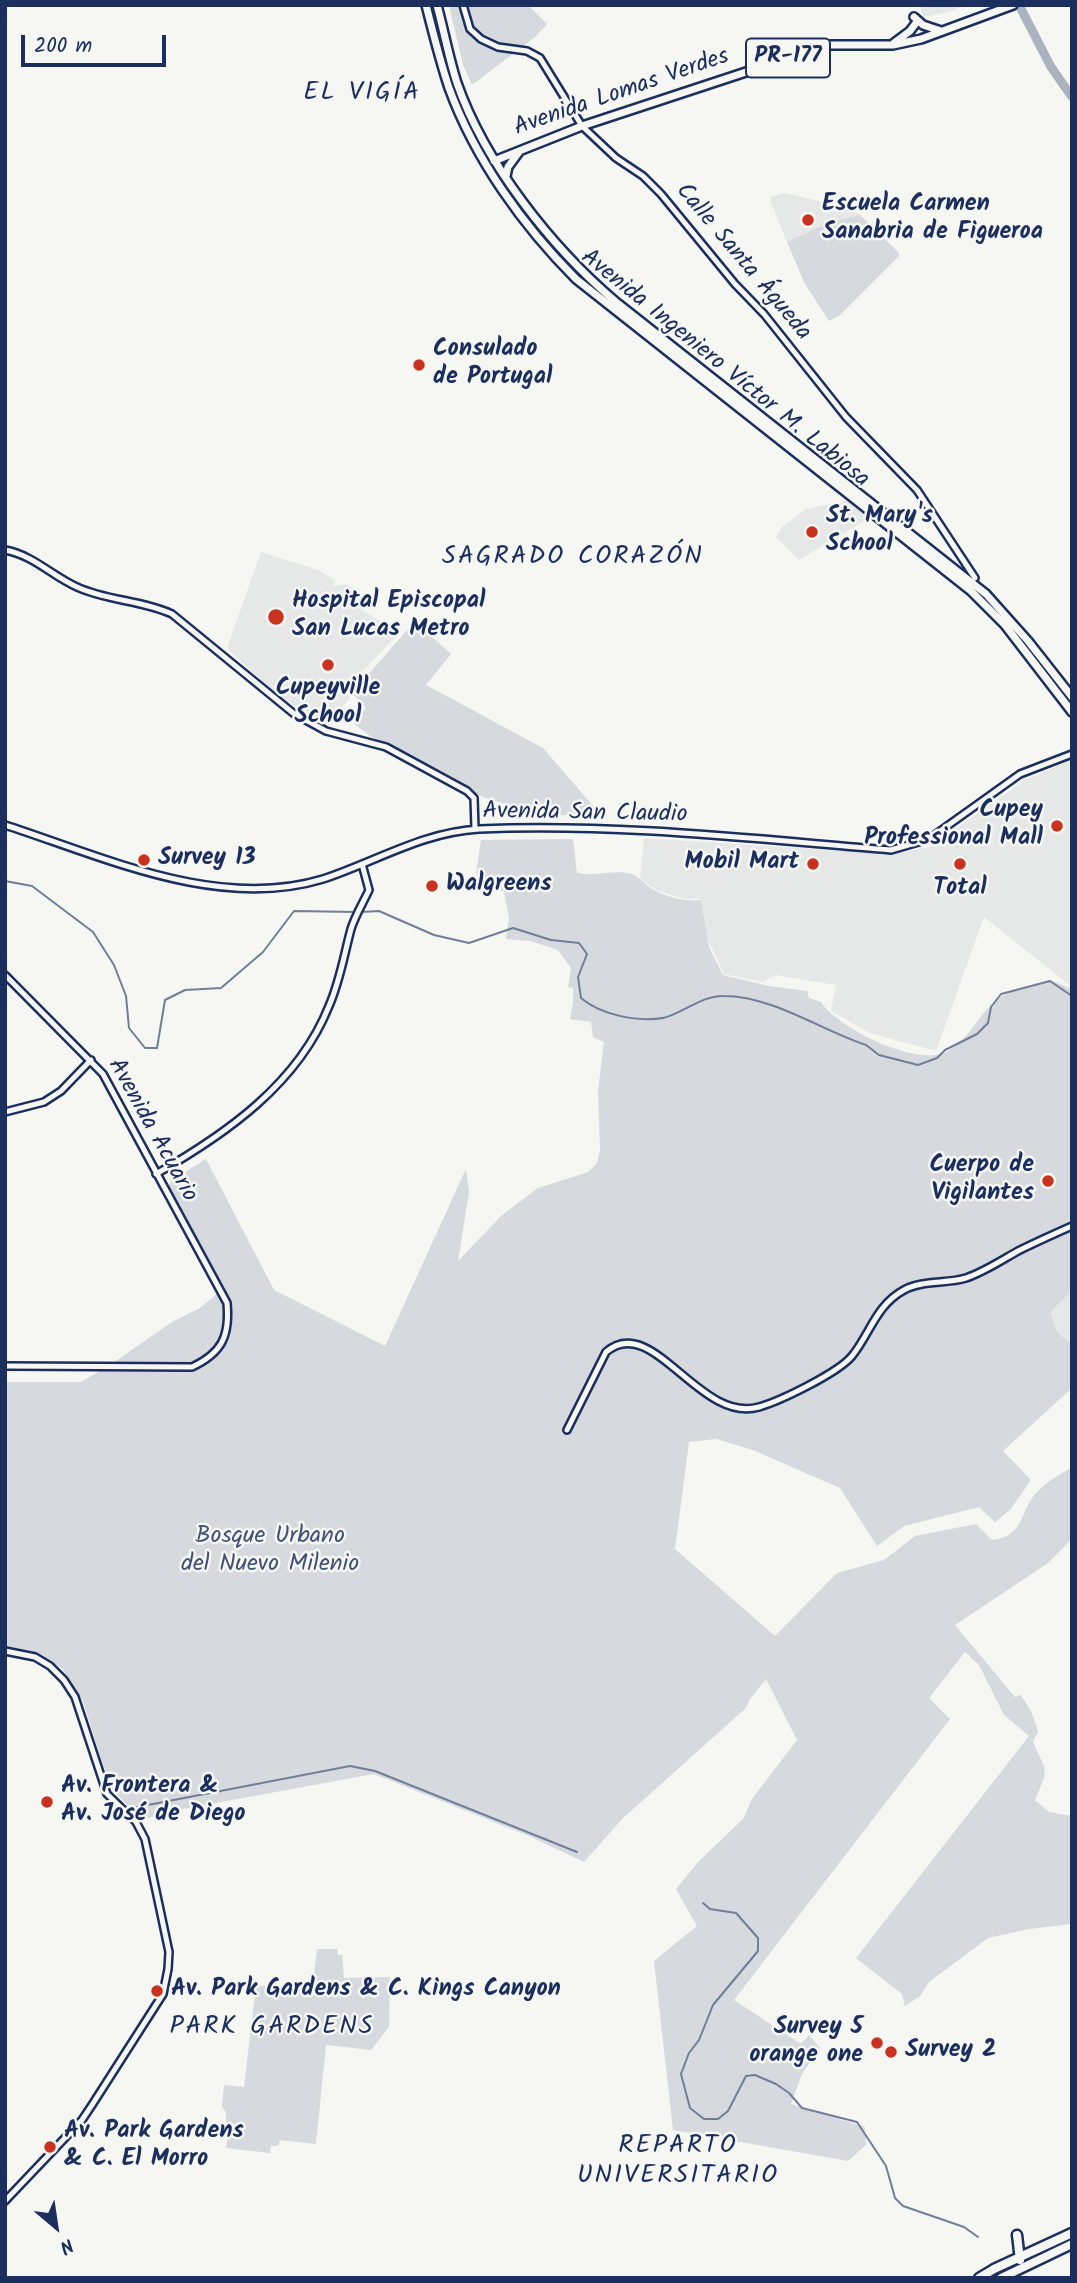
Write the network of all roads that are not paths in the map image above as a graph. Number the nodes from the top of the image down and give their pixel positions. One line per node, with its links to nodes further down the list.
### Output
1 (426, 5): 11 (main road, Avenida Ingeniero Víctor M. Labiosa)
2 (437, 5): 8 (main road, Avenida Ingeniero Víctor M. Labiosa)
3 (463, 5): 7 (street, Calle Santa Águeda)
4 (1013, 5): 5 (main road, Avenida Lomas Verdes / PR-177)
5 (946, 31): 6 (main road, Avenida Lomas Verdes / PR-177); 6 (main road)
6 (889, 46): 7 (main road, Avenida Lomas Verdes / PR-177)
7 (582, 126): 9 (main road, Avenida Lomas Verdes / PR-177); 14 (street, Calle Santa Águeda)
8 (486, 144): 9 (main road); 10 (main road, Avenida Ingeniero Víctor M. Labiosa)
9 (519, 150): 10 (main road, Avenida Lomas Verdes / PR-177); 12 (main road)
10 (496, 160): 11 (main road, Avenida Lomas Verdes / PR-177); 12 (main road, Avenida Ingeniero Víctor M. Labiosa)
11 (487, 163): 16 (main road, Avenida Ingeniero Víctor M. Labiosa)
12 (506, 176): 15 (main road, Avenida Ingeniero Víctor M. Labiosa)
13 (5, 550): 19 (street)
14 (975, 578)
15 (1071, 696)
16 (1072, 712)
17 (1072, 754): 19 (street, Avenida San Claudio)
18 (5, 825): 20 (street, Avenida San Claudio)
19 (475, 830): 20 (street, Avenida San Claudio)
20 (362, 864): 24 (street)
21 (5, 975): 22 (street, Avenida Acuario)
22 (91, 1060): 23 (street); 24 (street, Avenida Acuario)
23 (5, 1112)
24 (156, 1174): 26 (street, Avenida Acuario)
25 (1072, 1226): 27 (street)
26 (5, 1366)
27 (567, 1430)
28 (5, 1651): 29 (street)
29 (5, 2201)
30 (1072, 2233): 33 (highway)
31 (1017, 2235): 33 (highway)
32 (1072, 2244): 35 (highway)
33 (1019, 2258): 34 (highway); 35 (highway)
34 (979, 2278)
35 (999, 2278)

